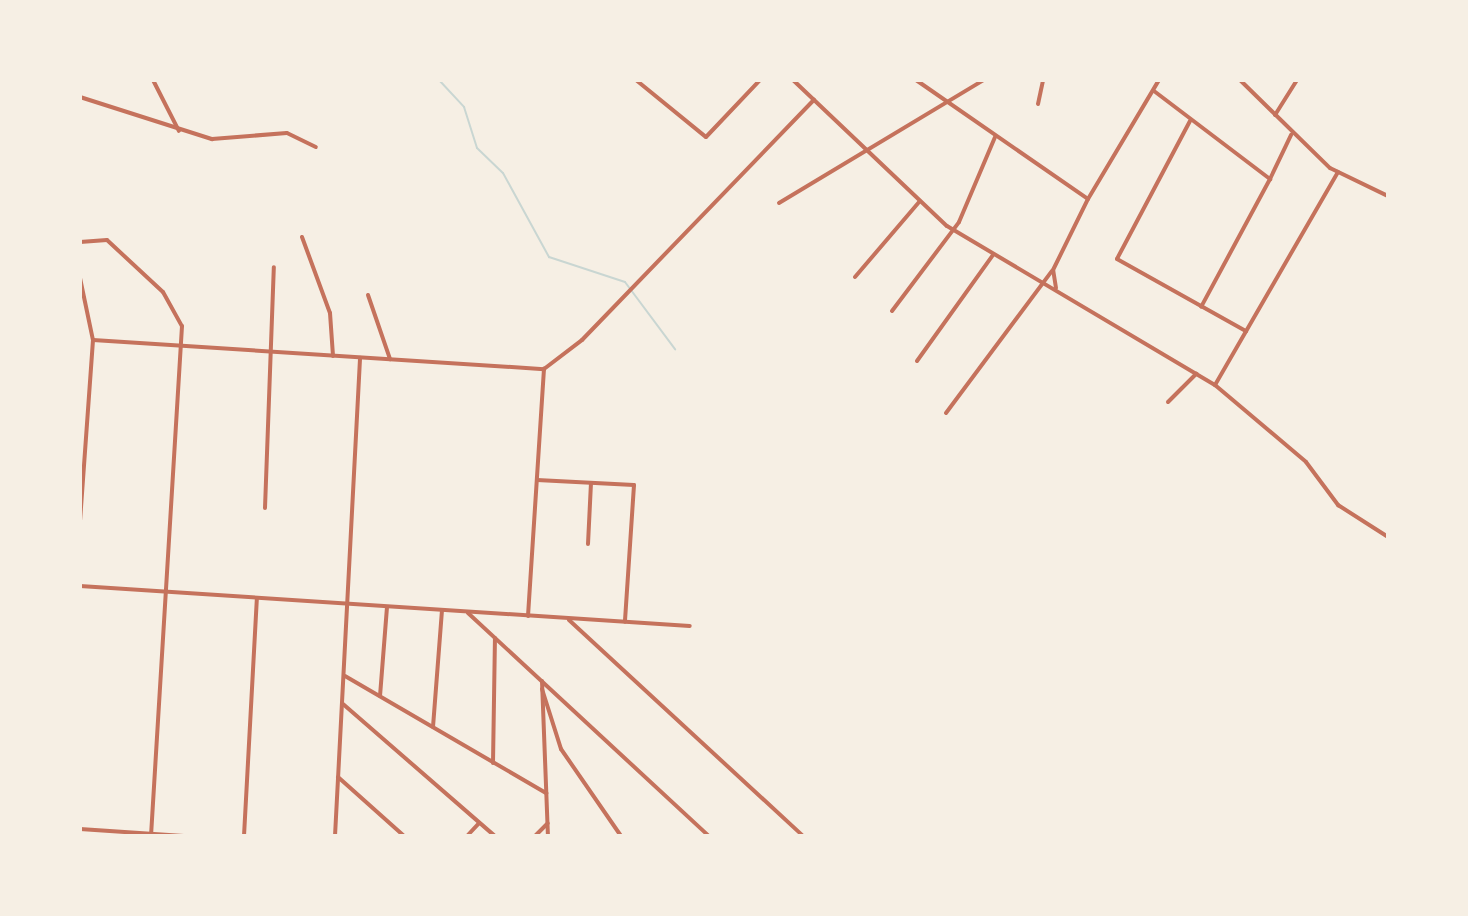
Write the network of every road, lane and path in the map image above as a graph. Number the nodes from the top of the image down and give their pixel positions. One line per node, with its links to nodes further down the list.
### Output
1 (153, 80): 18 (street)
2 (636, 80): 3 (street)
3 (760, 80)
4 (793, 80): 13 (street)
5 (916, 80): 15 (street)
6 (984, 80): 15 (street)
7 (1043, 80): 14 (street)
8 (1159, 80): 11 (street)
9 (1240, 80): 16 (street)
10 (1297, 80): 16 (street)
11 (1154, 91): 17 (street); 28 (street)
12 (80, 97): 18 (street)
13 (814, 100): 24 (street); 54 (street)
14 (1038, 104)
15 (949, 105): 20 (street); 24 (street)
16 (1275, 115): 19 (street)
17 (1190, 121): 26 (street); 44 (street)
18 (179, 131): 22 (street)
19 (1292, 133): 21 (street); 23 (street)
20 (995, 137): 28 (street); 31 (street)
21 (1303, 143): 23 (street); 25 (street)
22 (316, 147)
23 (1290, 147): 26 (street)
24 (871, 152): 29 (street); 30 (street)
25 (1338, 172): 27 (street); 46 (street)
26 (1270, 179): 44 (street)
27 (1388, 196)
28 (1088, 199): 36 (street)
29 (919, 202): 31 (street); 38 (street)
30 (779, 203)
31 (953, 231): 34 (street); 45 (street)
32 (302, 237): 50 (street)
33 (80, 242): 48 (street)
34 (993, 255): 37 (street); 53 (street)
35 (274, 267): 49 (street)
36 (1053, 270): 40 (street); 41 (street)
37 (1028, 275): 40 (street); 42 (street)
38 (855, 277)
39 (80, 278): 47 (street)
40 (1041, 281): 41 (street); 42 (street)
41 (1056, 288): 55 (street)
42 (1031, 289): 58 (street)
43 (368, 295): 52 (street)
44 (1201, 307): 46 (street)
45 (892, 311)
46 (1246, 331): 56 (street)
47 (93, 340): 48 (street); 61 (street)
48 (182, 346): 49 (street); 67 (street)
49 (273, 352): 50 (street); 62 (street)
50 (333, 356): 51 (street)
51 (360, 358): 52 (street); 69 (street)
52 (390, 360): 54 (street)
53 (917, 361)
54 (544, 369): 59 (street)
55 (1196, 374): 56 (street); 57 (street)
56 (1215, 385): 64 (street)
57 (1168, 402)
58 (946, 413)
59 (537, 480): 60 (street); 73 (street)
60 (591, 483): 65 (street); 75 (street)
61 (80, 497): 63 (street)
62 (265, 508)
63 (80, 520)
64 (1388, 537)
65 (588, 544)
66 (80, 586): 67 (street)
67 (166, 592): 68 (street); 90 (street)
68 (257, 598): 69 (street); 92 (street)
69 (348, 604): 70 (street); 78 (street)
70 (387, 607): 71 (street); 81 (street)
71 (442, 610): 72 (street); 83 (street)
72 (467, 612): 73 (street); 77 (street)
73 (528, 616): 74 (street)
74 (567, 618): 75 (street); 101 (street)
75 (625, 622): 76 (street)
76 (690, 626)
77 (495, 638): 79 (street); 84 (street)
78 (345, 676): 81 (street); 82 (street)
79 (542, 681): 80 (street); 100 (street)
80 (542, 689): 86 (street); 99 (street)
81 (380, 696): 83 (street)
82 (343, 704): 85 (street); 87 (street)
83 (433, 727): 84 (street)
84 (493, 763): 86 (street)
85 (338, 777): 93 (street); 94 (street)
86 (546, 793): 88 (street)
87 (479, 822): 95 (street); 96 (street)
88 (548, 823): 97 (street); 98 (street)
89 (80, 829): 90 (street)
90 (151, 835): 91 (street)
91 (184, 836)
92 (244, 836)
93 (335, 836)
94 (404, 836)
95 (467, 836)
96 (495, 836)
97 (535, 836)
98 (548, 836)
99 (621, 836)
100 (709, 836)
101 (803, 836)

